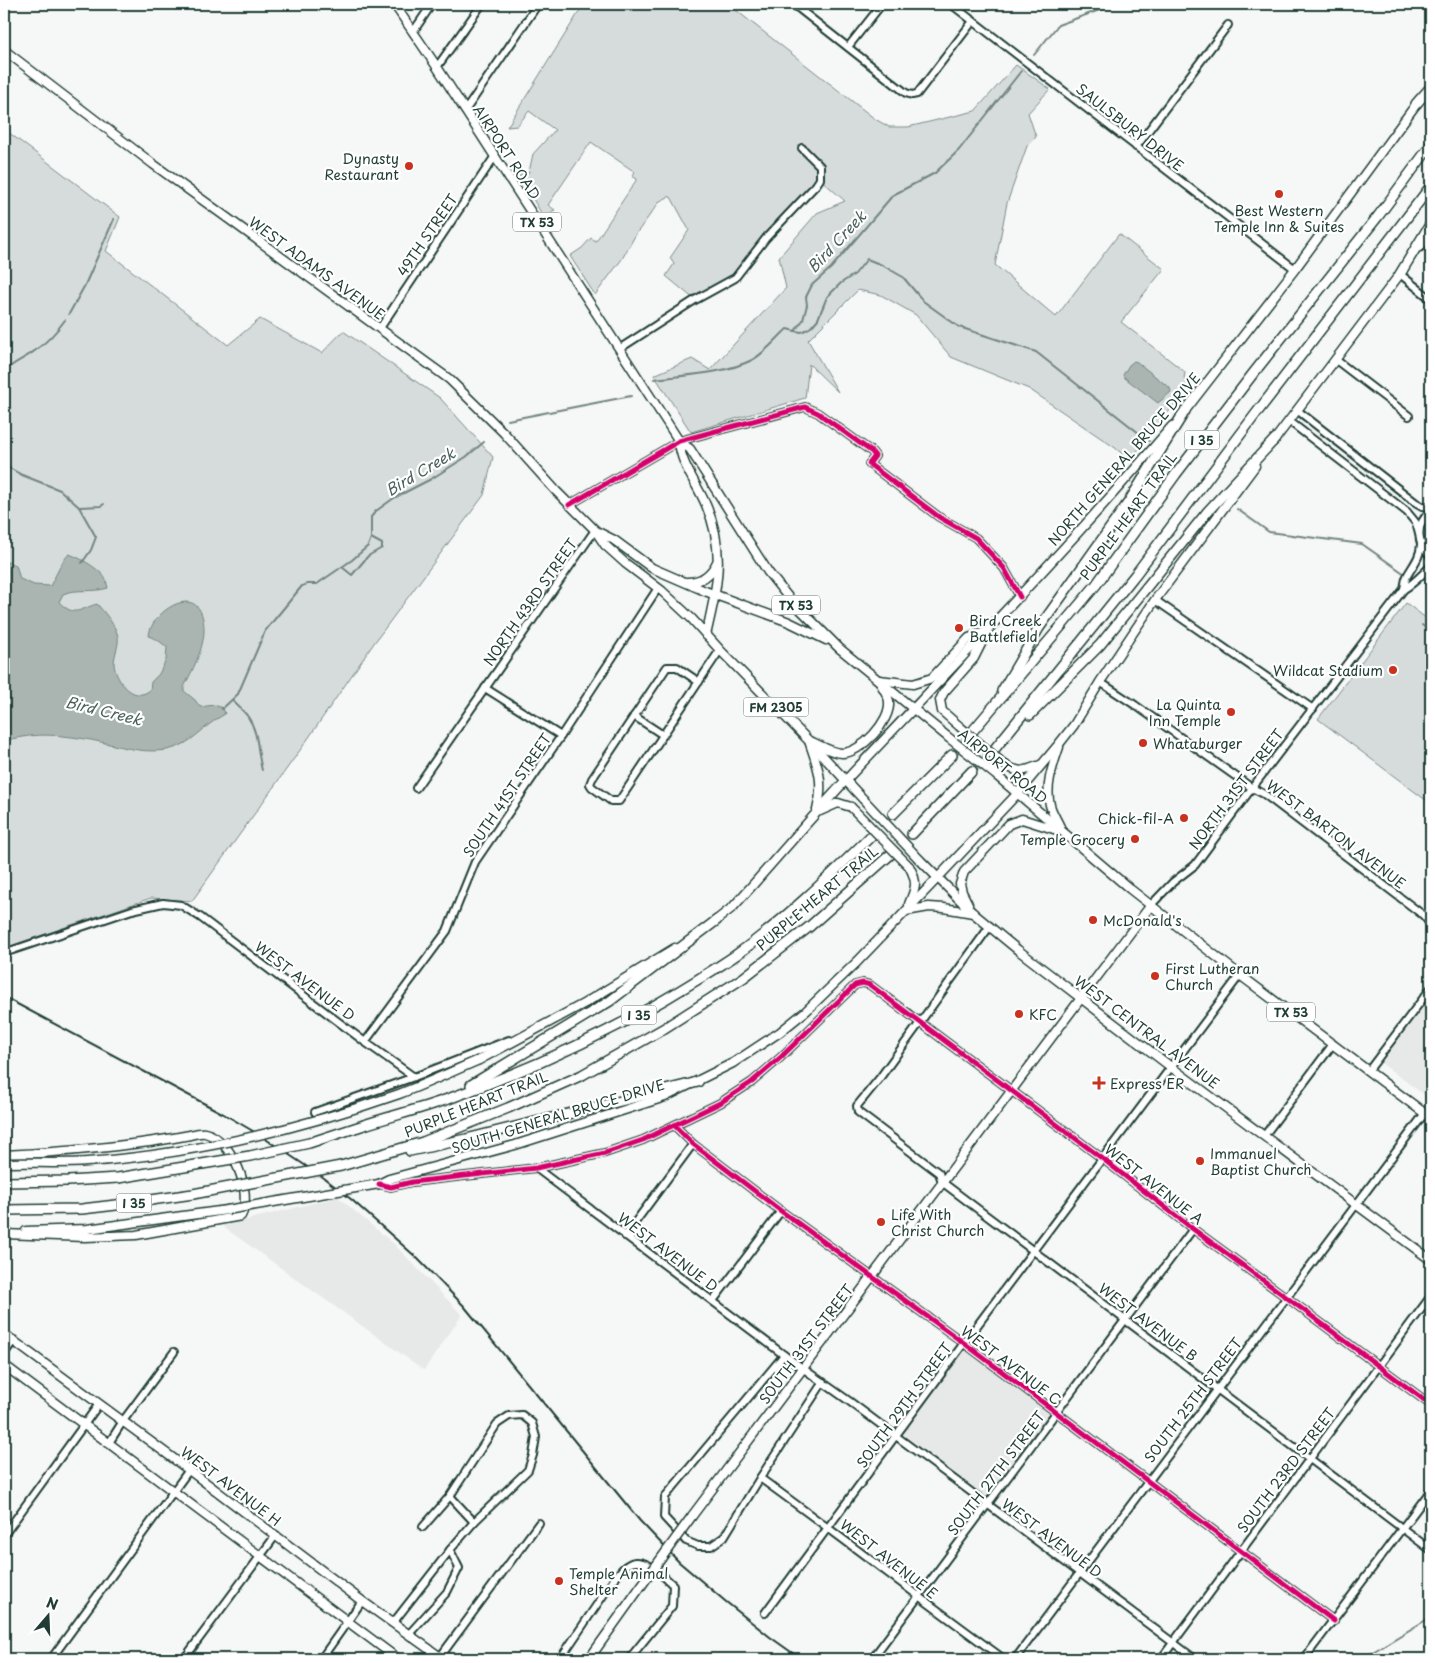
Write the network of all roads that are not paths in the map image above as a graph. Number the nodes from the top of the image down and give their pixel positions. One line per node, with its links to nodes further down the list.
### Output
1 (394, 4): 10 (main road, AIRPORT ROAD / TX 53)
2 (432, 4): 10 (street)
3 (482, 4): 13 (street)
4 (538, 4): 17 (street)
5 (793, 4): 11 (street)
6 (882, 4): 11 (street)
7 (950, 4): 8 (street, SAULSBURY DRIVE)
8 (973, 21): 11 (street); 19 (street, SAULSBURY DRIVE)
9 (1228, 25): 19 (street)
10 (413, 32): 13 (main road, AIRPORT ROAD / TX 53)
11 (848, 47)
12 (4, 50): 28 (main road, WEST ADAMS AVENUE / FM 2305)
13 (437, 67): 17 (main road, AIRPORT ROAD / TX 53)
14 (1431, 83): 16 (main road, NORTH GENERAL BRUCE DRIVE)
15 (1431, 87): 16 (highway)
16 (1416, 104): 25 (main road, NORTH GENERAL BRUCE DRIVE)
17 (465, 111): 21 (main road, AIRPORT ROAD / TX 53)
18 (1431, 145): 60 (highway, PURPLE HEART TRAIL / I 35)
19 (1136, 147): 25 (street, SAULSBURY DRIVE)
20 (802, 148): 29 (street)
21 (495, 156): 28 (street, 49TH STREET); 29 (main road, AIRPORT ROAD / TX 53)
22 (1431, 186): 35 (highway, I 35)
23 (1431, 223): 26 (highway)
24 (1431, 232): 26 (main road)
25 (1295, 269): 32 (main road, NORTH GENERAL BRUCE DRIVE)
26 (1400, 274): 27 (street); 30 (main road)
27 (1431, 299)
28 (380, 328): 37 (main road, WEST ADAMS AVENUE / FM 2305)
29 (619, 348): 36 (main road, AIRPORT ROAD / TX 53)
30 (1336, 360): 31 (main road); 33 (street)
31 (1297, 410): 34 (main road); 38 (street)
32 (1185, 411): 48 (main road, NORTH GENERAL BRUCE DRIVE); 60 (highway)
33 (1409, 416)
34 (1289, 421): 35 (main road); 40 (street)
35 (1275, 440): 49 (main road)
36 (679, 441): 37 (street); 42 (main road, AIRPORT ROAD / TX 53); 48 (street); 52 (main road, AIRPORT ROAD / TX 53)
37 (569, 506): 39 (main road, WEST ADAMS AVENUE / FM 2305)
38 (1431, 509): 40 (street, NORTH 31ST STREET)
39 (595, 530): 44 (main road, WEST ADAMS AVENUE / FM 2305); 45 (main road, WEST ADAMS AVENUE / FM 2305); 57 (street, NORTH 43RD STREET)
40 (1420, 538): 41 (street); 46 (street, NORTH 31ST STREET)
41 (1431, 556)
42 (718, 558): 44 (main road); 47 (main road, AIRPORT ROAD / TX 53)
43 (1431, 566): 46 (street, NORTH 31ST STREET)
44 (681, 580): 47 (main road, WEST ADAMS AVENUE / FM 2305)
45 (658, 588): 51 (main road, WEST ADAMS AVENUE / FM 2305); 63 (street, SOUTH 41ST STREET)
46 (1404, 589): 59 (street, NORTH 31ST STREET)
47 (716, 595): 51 (main road, AIRPORT ROAD / TX 53); 52 (main road, AIRPORT ROAD / TX 53)
48 (1020, 597): 50 (main road, NORTH GENERAL BRUCE DRIVE)
49 (1155, 600): 56 (main road); 59 (street)
50 (987, 632): 54 (main road); 58 (main road, NORTH GENERAL BRUCE DRIVE); 68 (main road, bridge)
51 (706, 634): 53 (main road, WEST ADAMS AVENUE / FM 2305)
52 (838, 648): 54 (main road, AIRPORT ROAD / TX 53)
53 (720, 650): 55 (street); 65 (main road, WEST ADAMS AVENUE / FM 2305)
54 (879, 680): 58 (main road, AIRPORT ROAD / TX 53); 65 (main road)
55 (698, 682): 61 (street); 64 (street)
56 (1100, 682): 66 (main road); 72 (street, WEST BARTON AVENUE)
57 (486, 688): 63 (street); 71 (street, NORTH 43RD STREET)
58 (914, 708): 70 (main road, NORTH GENERAL BRUCE DRIVE); 73 (main road, AIRPORT ROAD / TX 53, bridge)
59 (1313, 709): 72 (street, NORTH 31ST STREET)
60 (989, 714): 62 (highway, PURPLE HEART TRAIL / I 35)
61 (634, 716): 64 (street); 64 (street)
62 (971, 733)
63 (561, 736): 94 (street, SOUTH 41ST STREET)
64 (663, 736)
65 (808, 740): 70 (main road, WEST ADAMS AVENUE / FM 2305); 74 (main road)
66 (1060, 744): 68 (main road); 76 (main road)
67 (952, 755): 75 (highway)
68 (1042, 764): 73 (main road)
69 (972, 771): 77 (highway)
70 (845, 781): 74 (main road); 80 (main road, WEST CENTRAL AVENUE, bridge)
71 (416, 788)
72 (1252, 788): 81 (street, NORTH 31ST STREET); 85 (street, WEST BARTON AVENUE)
73 (1018, 793): 76 (main road, AIRPORT ROAD / TX 53); 80 (main road, SOUTH GENERAL BRUCE DRIVE)
74 (816, 812): 82 (main road, bridge); 84 (main road)
75 (893, 814)
76 (1062, 831): 81 (main road, AIRPORT ROAD / TX 53); 83 (main road)
77 (912, 834)
78 (872, 835): 101 (highway, PURPLE HEART TRAIL / I 35)
79 (890, 854): 110 (highway, PURPLE HEART TRAIL / I 35)
80 (938, 877): 82 (main road, SOUTH GENERAL BRUCE DRIVE); 83 (main road, WEST CENTRAL AVENUE)
81 (1151, 905): 88 (main road, TX 53); 91 (main road, NORTH 31ST STREET)
82 (906, 911): 83 (main road); 99 (main road, SOUTH GENERAL BRUCE DRIVE)
83 (973, 913): 86 (main road, WEST CENTRAL AVENUE)
84 (717, 920): 93 (main road); 101 (highway)
85 (1431, 925)
86 (990, 926): 91 (main road, WEST CENTRAL AVENUE); 92 (street)
87 (4, 953): 94 (street, WEST AVENUE D)
88 (1240, 974): 95 (main road, TX 53); 96 (street, SOUTH 29TH STREET)
89 (863, 983): 92 (street, WEST AVENUE A); 104 (street, SOUTH GENERAL BRUCE DRIVE)
90 (1431, 988): 97 (street)
91 (1081, 997): 96 (main road, WEST CENTRAL AVENUE); 100 (main road, SOUTH 31ST STREET)
92 (920, 1023): 100 (street, WEST AVENUE A); 113 (street, WEST AVENUE B)
93 (536, 1030): 98 (street); 109 (main road, bridge)
94 (365, 1042): 98 (street, WEST AVENUE D)
95 (1333, 1044): 97 (main road, TX 53); 105 (street)
96 (1171, 1067): 105 (main road, WEST CENTRAL AVENUE); 108 (street, SOUTH 29TH STREET)
97 (1369, 1070): 103 (main road, TX 53)
98 (414, 1077): 102 (street)
99 (698, 1082): 110 (highway); 114 (main road, SOUTH GENERAL BRUCE DRIVE)
100 (1011, 1091): 108 (street, WEST AVENUE A); 113 (main road, SOUTH 31ST STREET)
101 (448, 1099): 112 (highway, PURPLE HEART TRAIL / I 35, bridge)
102 (315, 1112)
103 (1428, 1116): 115 (street, SOUTH 25TH STREET)
104 (675, 1126): 106 (street, WEST AVENUE C); 111 (street, SOUTH GENERAL BRUCE DRIVE)
105 (1264, 1136): 115 (main road, WEST CENTRAL AVENUE)
106 (693, 1144): 117 (street, WEST AVENUE C); 120 (street)
107 (4, 1155): 119 (main road)
108 (1103, 1159): 118 (street, WEST AVENUE A); 121 (street, SOUTH 29TH STREET)
109 (4, 1163)
110 (341, 1166): 116 (highway, PURPLE HEART TRAIL / I 35, bridge)
111 (536, 1168): 114 (street, SOUTH GENERAL BRUCE DRIVE); 120 (street, WEST AVENUE D)
112 (4, 1182)
113 (942, 1182): 121 (street, WEST AVENUE B); 123 (main road, SOUTH 31ST STREET)
114 (379, 1184): 119 (main road, SOUTH GENERAL BRUCE DRIVE, bridge)
115 (1355, 1204): 122 (main road, WEST CENTRAL AVENUE); 124 (street, SOUTH 25TH STREET)
116 (4, 1210)
117 (781, 1211): 123 (street, WEST AVENUE C); 126 (street)
118 (1194, 1229): 124 (street, WEST AVENUE A); 127 (street, SOUTH 27TH STREET)
119 (4, 1233)
120 (625, 1236): 126 (street, WEST AVENUE D)
121 (1033, 1251): 127 (street, WEST AVENUE B); 130 (street, SOUTH 29TH STREET)
122 (1431, 1260)
123 (872, 1276): 130 (street, WEST AVENUE C); 136 (main road, SOUTH 31ST STREET)
124 (1286, 1296): 135 (street, WEST AVENUE A); 138 (street, SOUTH 25TH STREET)
125 (1431, 1296): 135 (street, SOUTH 23RD STREET)
126 (712, 1301): 133 (street, WEST AVENUE D)
127 (1125, 1321): 138 (street, WEST AVENUE B); 141 (street, SOUTH 27TH STREET)
128 (4, 1334): 129 (main road, WEST AVENUE H)
129 (14, 1340): 132 (street); 139 (main road, WEST AVENUE H)
130 (964, 1343): 141 (street, WEST AVENUE C); 144 (street, SOUTH 29TH STREET)
131 (174, 1352): 142 (street)
132 (4, 1354)
133 (784, 1356): 136 (street, WEST AVENUE D); 148 (street)
134 (4, 1365): 143 (main road)
135 (1379, 1365): 140 (street, WEST AVENUE A); 146 (street, SOUTH 23RD STREET)
136 (803, 1369): 137 (street, WEST AVENUE D); 181 (main road, SOUTH 31ST STREET, bridge)
137 (823, 1382): 144 (street, WEST AVENUE D); 148 (street)
138 (1217, 1390): 146 (street, WEST AVENUE B); 149 (street, SOUTH 25TH STREET)
139 (99, 1404): 142 (main road, WEST AVENUE H); 143 (street)
140 (1431, 1406)
141 (1056, 1413): 149 (street, WEST AVENUE C); 153 (street, SOUTH 27TH STREET)
142 (122, 1421): 145 (street); 147 (main road, WEST AVENUE H)
143 (84, 1425): 145 (main road); 159 (street)
144 (896, 1436): 153 (street, WEST AVENUE D); 157 (street, SOUTH 29TH STREET)
145 (109, 1443): 151 (main road)
146 (1310, 1460): 158 (street, WEST AVENUE B); 163 (street, SOUTH 23RD STREET)
147 (190, 1470): 151 (street); 160 (main road, WEST AVENUE H)
148 (760, 1478): 157 (street, WEST AVENUE E)
149 (1148, 1482): 163 (street, WEST AVENUE C); 165 (street, SOUTH 25TH STREET)
150 (1431, 1490): 158 (street)
151 (174, 1491): 164 (main road); 176 (street)
152 (450, 1496): 154 (street); 154 (street); 156 (street)
153 (988, 1506): 165 (street, WEST AVENUE D); 166 (street, SOUTH 27TH STREET)
154 (474, 1522): 161 (street)
155 (539, 1523): 174 (street)
156 (423, 1527)
157 (828, 1527): 166 (street, WEST AVENUE E); 168 (street, SOUTH 29TH STREET)
158 (1402, 1528): 162 (street, WEST AVENUE B); 169 (street)
159 (4, 1535)
160 (276, 1535): 164 (street); 167 (main road, WEST AVENUE H)
161 (450, 1550): 171 (street); 172 (street)
162 (1431, 1550)
163 (1240, 1551): 169 (street, WEST AVENUE C); 173 (street, SOUTH 23RD STREET)
164 (260, 1556): 170 (main road); 177 (street)
165 (1079, 1574): 173 (street, WEST AVENUE D); 184 (street, SOUTH 25TH STREET)
166 (919, 1598): 182 (street, SOUTH 27TH STREET); 183 (street, WEST AVENUE E)
167 (362, 1601): 170 (street); 171 (main road, WEST AVENUE H)
168 (765, 1613)
169 (1334, 1621): 187 (street)
170 (348, 1622): 178 (street); 179 (main road)
171 (393, 1623): 172 (main road, WEST AVENUE H)
172 (409, 1634): 174 (main road, WEST AVENUE H)
173 (1174, 1642): 185 (street, SOUTH 23RD STREET); 186 (street, WEST AVENUE D)
174 (442, 1658)
175 (632, 1658): 180 (street)
176 (50, 1659)
177 (184, 1659)
178 (320, 1659)
179 (398, 1659)
180 (560, 1659)
181 (589, 1659)
182 (872, 1659)
183 (1004, 1659)
184 (1015, 1659)
185 (1161, 1659)
186 (1196, 1659)
187 (1304, 1659)

